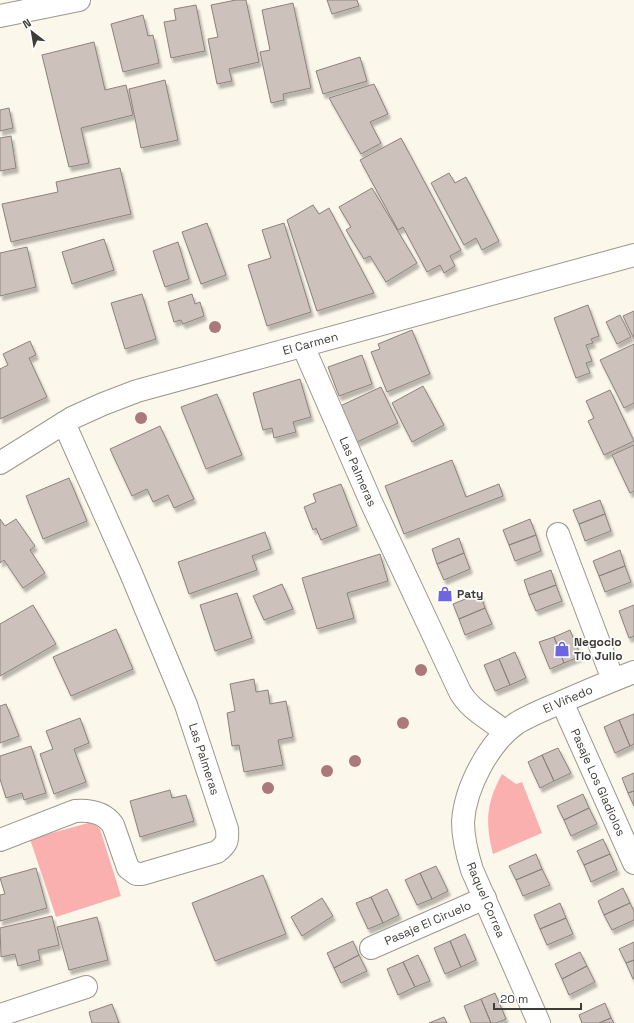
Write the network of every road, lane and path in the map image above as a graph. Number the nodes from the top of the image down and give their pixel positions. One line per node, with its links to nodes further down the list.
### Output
1 (79, 0): 2 (street)
2 (0, 16)
3 (634, 254): 4 (street, El Carmen)
4 (303, 346): 5 (street, El Carmen); 11 (street, Las Palmeras)
5 (64, 423): 6 (street, El Carmen); 12 (street, Las Palmeras)
6 (0, 462)
7 (558, 534): 9 (street)
8 (634, 672): 9 (street, El Viñedo)
9 (613, 680): 10 (street, El Viñedo)
10 (562, 702): 11 (street, El Viñedo); 13 (street, Pasaje Los Gladiolos)
11 (505, 732): 14 (street, Raquel Correa)
12 (0, 840)
13 (634, 863)
14 (485, 898): 15 (street, Pasaje El Ciruelo); 18 (street, Raquel Correa)
15 (371, 948)
16 (86, 987): 17 (street)
17 (0, 1015)
18 (539, 1023)

